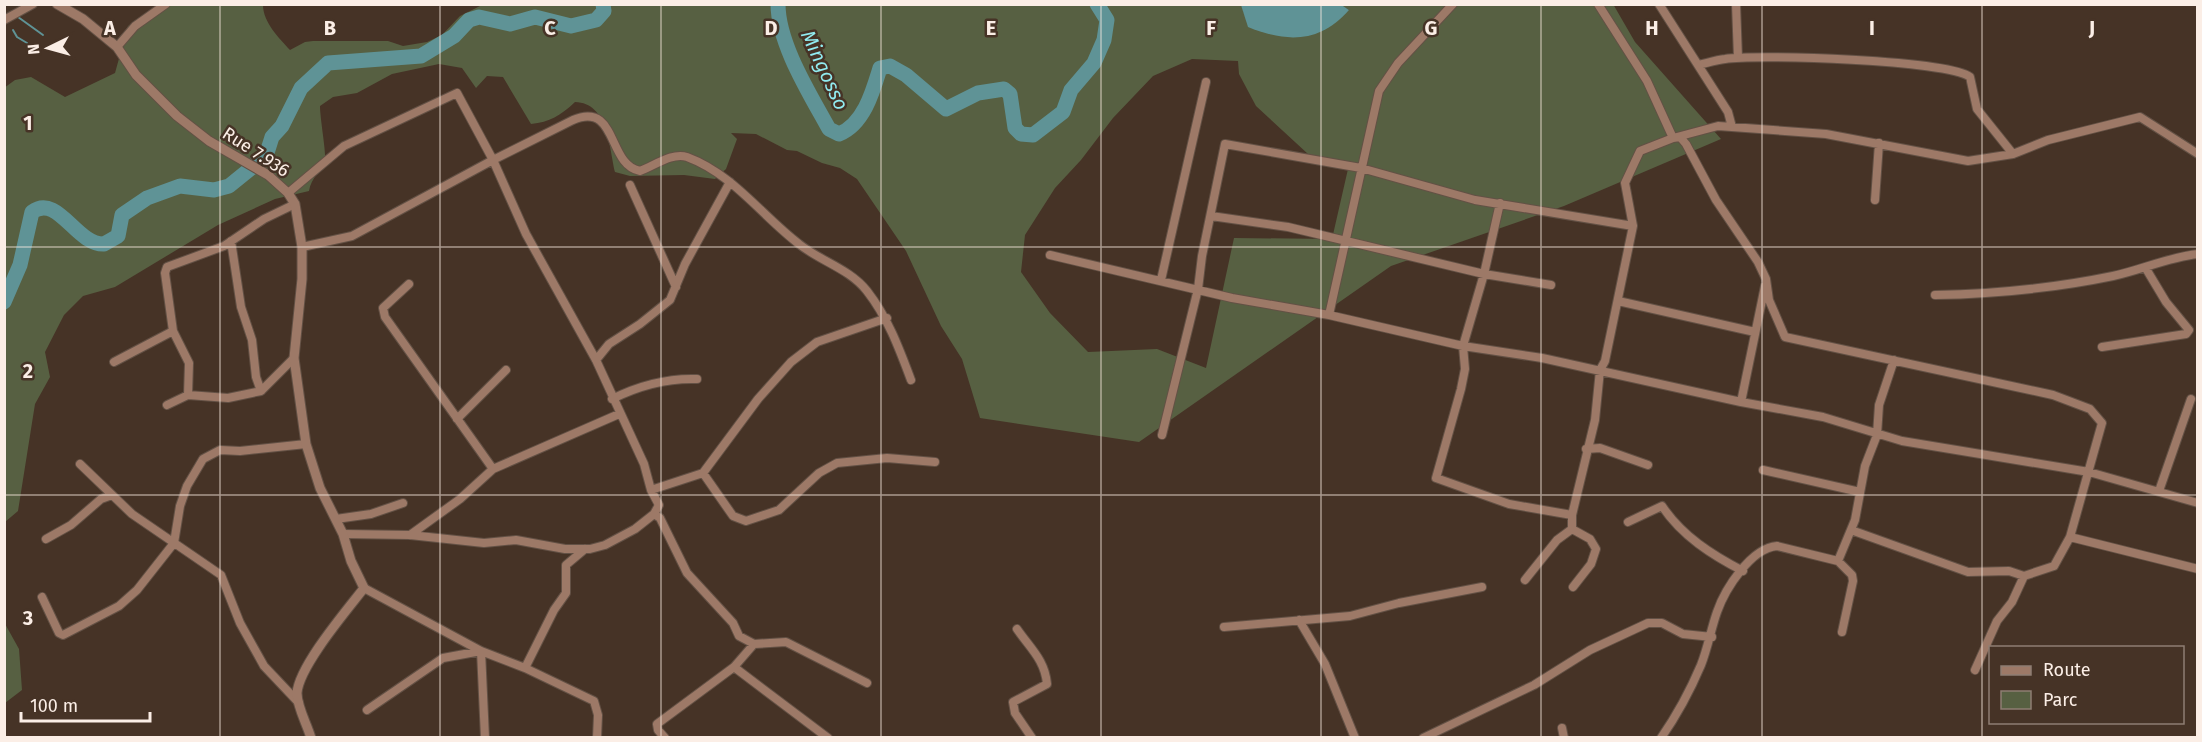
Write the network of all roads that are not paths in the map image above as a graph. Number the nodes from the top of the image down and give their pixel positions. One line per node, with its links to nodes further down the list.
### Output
1 (33, 4): 8 (street)
2 (57, 4): 9 (street, Rue 7.936)
3 (166, 4): 9 (street)
4 (1453, 4): 19 (street)
5 (1598, 4): 14 (street)
6 (1659, 4): 11 (street)
7 (1736, 4): 10 (street)
8 (4, 20)
9 (117, 47): 22 (street, Rue 7.936)
10 (1738, 58): 11 (street); 16 (street)
11 (1698, 65): 13 (street)
12 (1206, 82): 36 (street)
13 (1732, 128): 14 (street); 15 (street)
14 (1673, 138): 27 (street); 35 (street)
15 (1879, 143): 16 (street); 23 (street)
16 (2013, 154): 17 (street)
17 (2198, 154)
18 (494, 160): 20 (street); 22 (street); 30 (street); 50 (street)
19 (1361, 168): 24 (street); 26 (street); 29 (street)
20 (730, 182): 39 (street); 44 (street)
21 (630, 185): 39 (street)
22 (288, 193): 25 (street, Rue 7.936)
23 (1875, 200)
24 (1500, 203): 27 (street); 34 (street)
25 (295, 204): 28 (street); 30 (street, Rue 7.936)
26 (1210, 216): 29 (street); 40 (street)
27 (1633, 226): 42 (street)
28 (231, 241): 45 (street); 57 (street)
29 (1345, 241): 34 (street); 43 (street)
30 (302, 247): 49 (street, Rue 7.936)
31 (1050, 255): 36 (street)
32 (2198, 255): 33 (street)
33 (2145, 267): 41 (street); 48 (street)
34 (1484, 274): 38 (street); 47 (street)
35 (1766, 279): 46 (street); 51 (street)
36 (1161, 280): 40 (street)
37 (409, 284): 64 (street)
38 (1551, 285)
39 (676, 287): 50 (street)
40 (1198, 289): 43 (street); 65 (street)
41 (1935, 295)
42 (1618, 301): 46 (street); 54 (street)
43 (1329, 315): 47 (street)
44 (887, 318): 56 (street); 75 (street)
45 (174, 331): 52 (street); 58 (street)
46 (1755, 332): 61 (street)
47 (1462, 346): 54 (street); 83 (street)
48 (2102, 347)
49 (294, 358): 57 (street); 67 (street, Rue 7.936)
50 (596, 360): 59 (street)
51 (1894, 360): 66 (street); 74 (street)
52 (114, 362)
53 (506, 370): 64 (street)
54 (1600, 370): 61 (street); 68 (street)
55 (697, 379): 59 (street)
56 (911, 380)
57 (261, 392): 58 (street)
58 (188, 395): 62 (street)
59 (612, 399): 63 (street)
60 (2191, 399): 77 (street)
61 (1741, 402): 66 (street)
62 (167, 405)
63 (619, 414): 72 (street); 76 (street)
64 (457, 419): 72 (street)
65 (1162, 435)
66 (1877, 435): 74 (street); 78 (street)
67 (306, 444): 84 (street, Rue 7.936); 92 (street)
68 (1586, 449): 71 (street); 83 (street)
69 (935, 462): 75 (street)
70 (81, 464): 79 (street)
71 (1648, 465)
72 (493, 469): 89 (street)
73 (1763, 470): 78 (street)
74 (2089, 472): 77 (street); 90 (street)
75 (704, 473): 76 (street)
76 (651, 490): 82 (street)
77 (2159, 491): 81 (street)
78 (1860, 492): 87 (street)
79 (112, 495): 91 (street); 92 (street)
80 (403, 503): 84 (street)
81 (2198, 503)
82 (654, 514): 93 (street); 108 (street)
83 (1572, 515): 86 (street)
84 (336, 519): 88 (street, Rue 7.936)
85 (1628, 522): 96 (street)
86 (1572, 530): 98 (street); 100 (street)
87 (1851, 530): 94 (street); 97 (street)
88 (343, 534): 89 (street); 101 (street, Rue 7.936)
89 (410, 535): 93 (street)
90 (2070, 537): 95 (street); 97 (street)
91 (46, 539)
92 (174, 543): 102 (street); 114 (street)
93 (585, 549): 111 (street)
94 (1838, 561): 96 (street); 106 (street)
95 (2198, 569)
96 (1743, 571): 107 (street)
97 (2024, 576): 112 (street)
98 (1525, 580)
99 (1482, 587): 103 (street)
100 (1573, 587)
101 (364, 588): 109 (street); 114 (street)
102 (42, 597)
103 (1299, 620): 104 (street); 123 (street)
104 (1224, 627)
105 (1017, 629): 122 (street)
106 (1842, 632)
107 (1712, 637): 124 (street); 126 (street)
108 (754, 644): 110 (street); 113 (street)
109 (481, 651): 111 (street); 115 (street); 118 (street)
110 (734, 667): 120 (street); 121 (street)
111 (525, 668): 119 (street)
112 (1975, 670)
113 (867, 683)
114 (299, 703): 117 (street)
115 (367, 710)
116 (1562, 728): 125 (street)
117 (310, 738)
118 (484, 738)
119 (597, 738)
120 (665, 738)
121 (828, 738)
122 (1032, 738)
123 (1354, 738)
124 (1423, 738)
125 (1564, 738)
126 (1661, 738)

